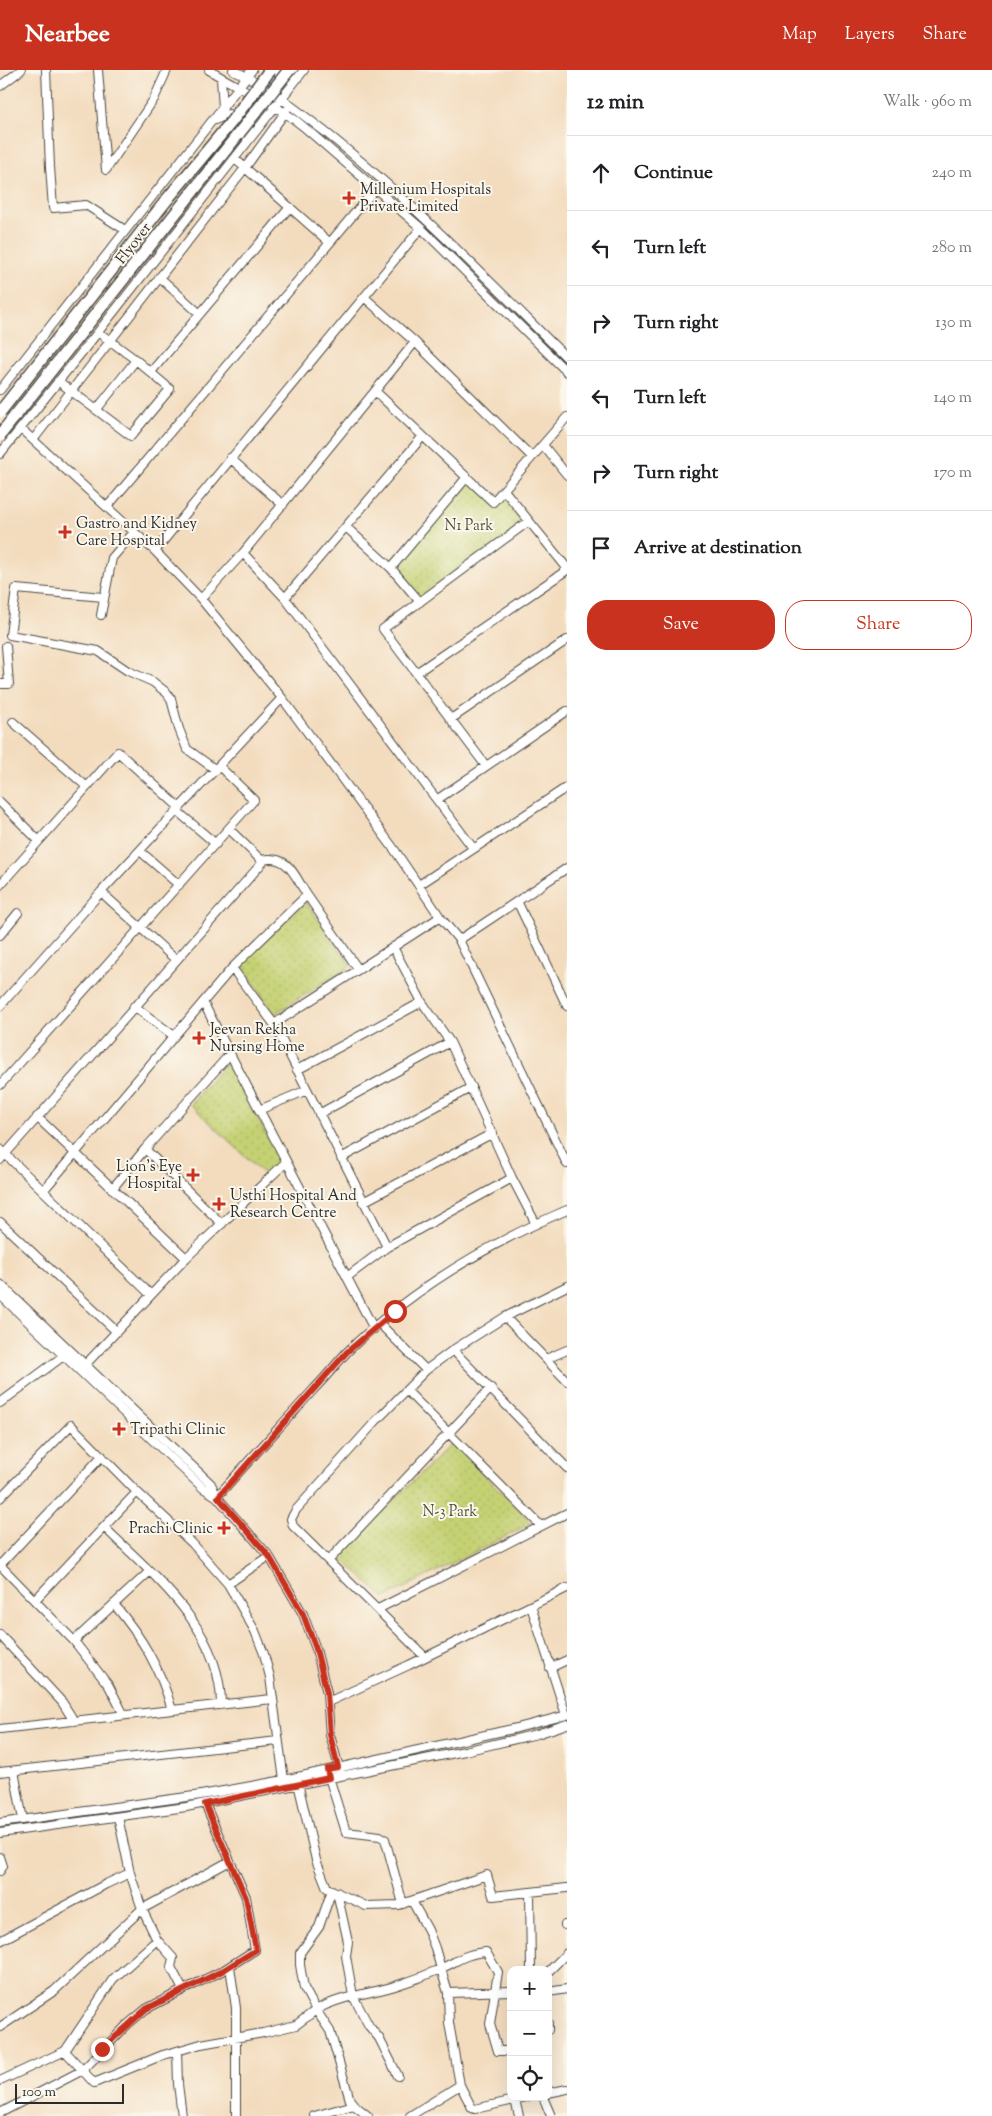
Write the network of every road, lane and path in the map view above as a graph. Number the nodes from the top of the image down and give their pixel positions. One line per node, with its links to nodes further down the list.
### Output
1 (21, 70): 12 (street)
2 (46, 70): 25 (street)
3 (98, 70): 4 (street)
4 (167, 70)
5 (209, 70): 11 (street)
6 (234, 70): 9 (street)
7 (272, 70): 10 (street); 44 (highway, Flyover, bridge)
8 (304, 70): 10 (street)
9 (249, 73): 13 (street); 14 (street)
10 (293, 74): 14 (street); 47 (highway, Flyover, bridge)
11 (221, 78): 13 (street); 16 (street)
12 (0, 86)
13 (240, 88): 15 (street); 16 (street)
14 (282, 98): 15 (street); 27 (street)
15 (275, 105): 17 (street); 19 (street)
16 (223, 108): 18 (street)
17 (286, 111): 21 (street); 22 (street)
18 (209, 124): 19 (street); 25 (street)
19 (245, 145): 20 (street)
20 (235, 159): 21 (street); 32 (street)
21 (245, 168): 23 (street); 29 (street)
22 (376, 188): 24 (street); 26 (street)
23 (290, 207): 26 (street); 31 (street)
24 (421, 228): 28 (street); 30 (street)
25 (125, 230): 40 (street)
26 (329, 242): 58 (street)
27 (461, 254): 28 (street); 35 (street)
28 (454, 260): 38 (street)
29 (159, 277): 31 (street); 33 (street)
30 (364, 297): 34 (street); 53 (street)
31 (200, 314): 37 (street)
32 (98, 332): 33 (street); 39 (street)
33 (109, 340): 36 (street); 41 (street)
34 (415, 342): 42 (street); 52 (street)
35 (567, 358)
36 (136, 360): 37 (street); 43 (street)
37 (151, 372): 43 (street)
38 (567, 372)
39 (58, 381): 41 (street); 46 (street)
40 (0, 390)
41 (72, 391): 43 (street); 49 (street)
42 (375, 392): 48 (street); 57 (street)
43 (96, 409)
44 (0, 412)
45 (567, 417): 50 (street)
46 (21, 429): 49 (street); 51 (street)
47 (0, 435)
48 (422, 436): 55 (street); 60 (street)
49 (33, 440): 58 (street)
50 (543, 445): 52 (street); 54 (street)
51 (0, 454)
52 (532, 457): 56 (street)
53 (230, 458): 57 (street); 62 (street)
54 (567, 475)
55 (467, 477): 56 (street); 64 (street)
56 (504, 490): 59 (street)
57 (283, 505): 63 (street)
58 (107, 507): 61 (street)
59 (530, 522): 65 (street); 69 (street)
60 (346, 527): 64 (street); 67 (street)
61 (134, 532): 62 (street); 66 (street)
62 (155, 551): 68 (street)
63 (243, 553): 67 (street); 68 (street)
64 (391, 568): 69 (street)
65 (567, 569): 73 (street)
66 (104, 597): 70 (street); 80 (street)
67 (285, 598): 83 (street)
68 (201, 599): 75 (street)
69 (420, 602): 73 (street)
70 (101, 615)
71 (567, 640): 77 (street)
72 (6, 646): 74 (street)
73 (416, 673): 77 (street)
74 (0, 684)
75 (282, 698): 80 (street); 93 (street)
76 (567, 712): 79 (street)
77 (451, 719): 79 (street)
78 (13, 722): 81 (street)
79 (486, 766): 83 (street)
80 (218, 768): 85 (street); 86 (street)
81 (86, 787): 85 (street); 87 (street)
82 (567, 787): 89 (street)
83 (438, 800): 89 (street)
84 (0, 802): 87 (street)
85 (179, 809): 88 (street); 90 (street)
86 (229, 829): 88 (street); 91 (street)
87 (39, 841): 95 (street)
88 (216, 844): 94 (street)
89 (473, 848): 93 (street)
90 (140, 851): 94 (street); 96 (street)
91 (261, 860): 97 (street); 105 (street)
92 (567, 868): 98 (street)
93 (418, 884): 100 (street)
94 (179, 885): 101 (street)
95 (0, 886)
96 (101, 892): 101 (street); 110 (street)
97 (307, 895): 106 (street); 107 (street)
98 (517, 901): 103 (street); 112 (street)
99 (18, 913): 102 (street)
100 (440, 917): 103 (street); 104 (street)
101 (140, 927): 105 (street); 118 (street)
102 (0, 935)
103 (459, 940): 130 (street)
104 (393, 947): 107 (street); 109 (street)
105 (175, 959): 111 (street)
106 (232, 968): 108 (street); 113 (street)
107 (358, 970): 113 (street)
108 (203, 1002): 114 (street); 116 (street)
109 (422, 1002): 115 (street); 117 (street)
110 (1, 1003)
111 (134, 1006): 114 (street); 123 (street)
112 (567, 1006)
113 (274, 1024): 117 (street)
114 (174, 1036): 127 (street)
115 (450, 1042): 119 (street); 122 (street)
116 (230, 1054): 121 (street); 125 (street)
117 (297, 1070): 120 (street)
118 (0, 1085)
119 (472, 1087): 124 (street); 128 (street)
120 (307, 1090): 121 (street); 122 (street)
121 (259, 1110): 129 (street)
122 (319, 1114): 128 (street)
123 (37, 1117): 126 (street); 127 (street)
124 (493, 1133): 131 (street); 134 (street)
125 (145, 1149): 132 (street); 137 (street)
126 (2, 1154): 133 (street)
127 (74, 1154): 132 (street); 133 (street)
128 (341, 1158): 134 (street)
129 (286, 1162): 137 (street); 141 (street)
130 (567, 1164)
131 (512, 1178): 138 (street); 139 (street)
132 (112, 1189): 140 (street)
133 (43, 1191): 145 (street)
134 (363, 1202): 139 (street)
135 (567, 1210): 138 (street)
136 (0, 1222): 148 (street)
137 (222, 1224): 140 (street)
138 (536, 1224): 147 (street)
139 (386, 1247): 141 (street)
140 (186, 1258): 145 (street)
141 (347, 1277): 147 (street)
142 (0, 1284): 151 (street)
143 (567, 1286): 146 (street)
144 (0, 1295): 151 (street)
145 (151, 1295): 148 (street)
146 (505, 1317): 149 (street); 152 (street)
147 (377, 1326): 154 (street); 163 (street)
148 (116, 1331): 153 (street)
149 (453, 1350): 154 (street); 156 (street)
150 (567, 1350): 152 (street)
151 (67, 1353): 153 (street); 158 (street); 163 (street)
152 (546, 1359): 155 (street)
153 (85, 1365): 163 (street)
154 (426, 1370): 157 (street)
155 (567, 1381)
156 (491, 1388): 159 (street); 161 (street)
157 (406, 1391): 159 (street); 169 (street)
158 (0, 1404)
159 (449, 1431): 166 (street); 169 (street)
160 (102, 1456): 162 (street); 164 (street); 170 (street)
161 (567, 1468)
162 (137, 1492): 167 (street); 172 (street)
163 (218, 1497): 168 (street)
164 (0, 1498)
165 (567, 1513): 166 (street)
166 (541, 1526): 177 (street)
167 (104, 1527): 171 (street); 174 (street)
168 (269, 1556): 172 (street); 184 (street)
169 (329, 1560): 177 (street)
170 (0, 1565): 174 (street)
171 (149, 1572): 175 (street); 185 (street)
172 (228, 1584): 183 (street)
173 (567, 1588): 176 (street)
174 (35, 1600): 179 (street)
175 (114, 1604): 179 (street); 186 (street)
176 (531, 1606): 180 (street); 182 (street)
177 (378, 1610): 180 (street)
178 (0, 1634): 189 (street)
179 (74, 1641): 188 (street)
180 (425, 1657): 184 (street)
181 (567, 1660): 182 (street)
182 (550, 1668): 187 (street)
183 (272, 1699): 185 (street); 192 (street)
184 (328, 1702): 193 (street)
185 (221, 1705): 186 (street)
186 (172, 1710): 188 (street)
187 (566, 1715): 193 (street)
188 (124, 1716): 189 (street)
189 (74, 1721): 191 (street)
190 (567, 1724): 197 (street)
191 (0, 1729)
192 (278, 1741): 195 (street); 200 (street)
193 (338, 1767): 194 (street); 197 (street)
194 (327, 1769): 198 (street); 199 (street)
195 (14, 1771): 196 (street); 205 (street)
196 (0, 1772)
197 (341, 1775): 199 (street)
198 (296, 1776): 200 (street); 201 (street)
199 (329, 1778): 201 (street); 217 (street)
200 (284, 1780): 203 (street)
201 (298, 1784): 202 (street); 214 (street)
202 (205, 1804): 204 (street); 209 (street)
203 (93, 1811): 205 (street); 206 (street)
204 (118, 1817): 206 (street); 212 (street)
205 (23, 1820): 207 (street)
206 (94, 1820): 208 (street)
207 (0, 1823)
208 (0, 1832)
209 (228, 1856): 218 (street); 222 (street)
210 (0, 1857): 211 (street)
211 (0, 1871)
212 (130, 1874): 218 (street); 220 (street)
213 (567, 1888): 215 (street)
214 (335, 1891): 217 (street); 232 (street); 233 (street)
215 (530, 1892): 216 (street); 223 (street)
216 (412, 1901): 217 (street); 225 (street)
217 (403, 1904)
218 (141, 1907): 219 (street); 234 (street)
219 (157, 1940): 227 (street); 236 (street)
220 (0, 1941)
221 (567, 1953): 224 (street)
222 (230, 1966): 227 (street); 235 (street)
223 (531, 1966)
224 (552, 1968)
225 (441, 1969): 230 (street); 231 (street); 232 (street)
226 (567, 1989): 229 (street)
227 (182, 1990): 239 (street)
228 (507, 1991): 230 (street)
229 (552, 1991)
230 (496, 1992): 231 (street); 238 (street)
231 (448, 1993): 242 (street)
232 (353, 1996): 233 (street); 240 (street)
233 (316, 2010): 235 (street); 248 (street)
234 (0, 2027)
235 (236, 2038): 237 (street); 252 (street)
236 (65, 2051): 239 (street); 241 (street)
237 (177, 2051): 239 (street); 251 (street)
238 (507, 2051)
239 (83, 2070): 250 (street)
240 (398, 2076)
241 (0, 2081)
242 (460, 2084): 249 (street); 255 (street)
243 (567, 2089): 244 (street)
244 (552, 2092)
245 (510, 2101): 249 (street)
246 (515, 2101): 257 (street)
247 (545, 2101): 258 (street)
248 (354, 2105): 253 (street); 254 (street)
249 (472, 2108): 256 (street)
250 (0, 2113)
251 (182, 2116)
252 (236, 2116)
253 (314, 2116)
254 (368, 2116)
255 (410, 2116)
256 (476, 2116)
257 (519, 2116)
258 (551, 2116)

